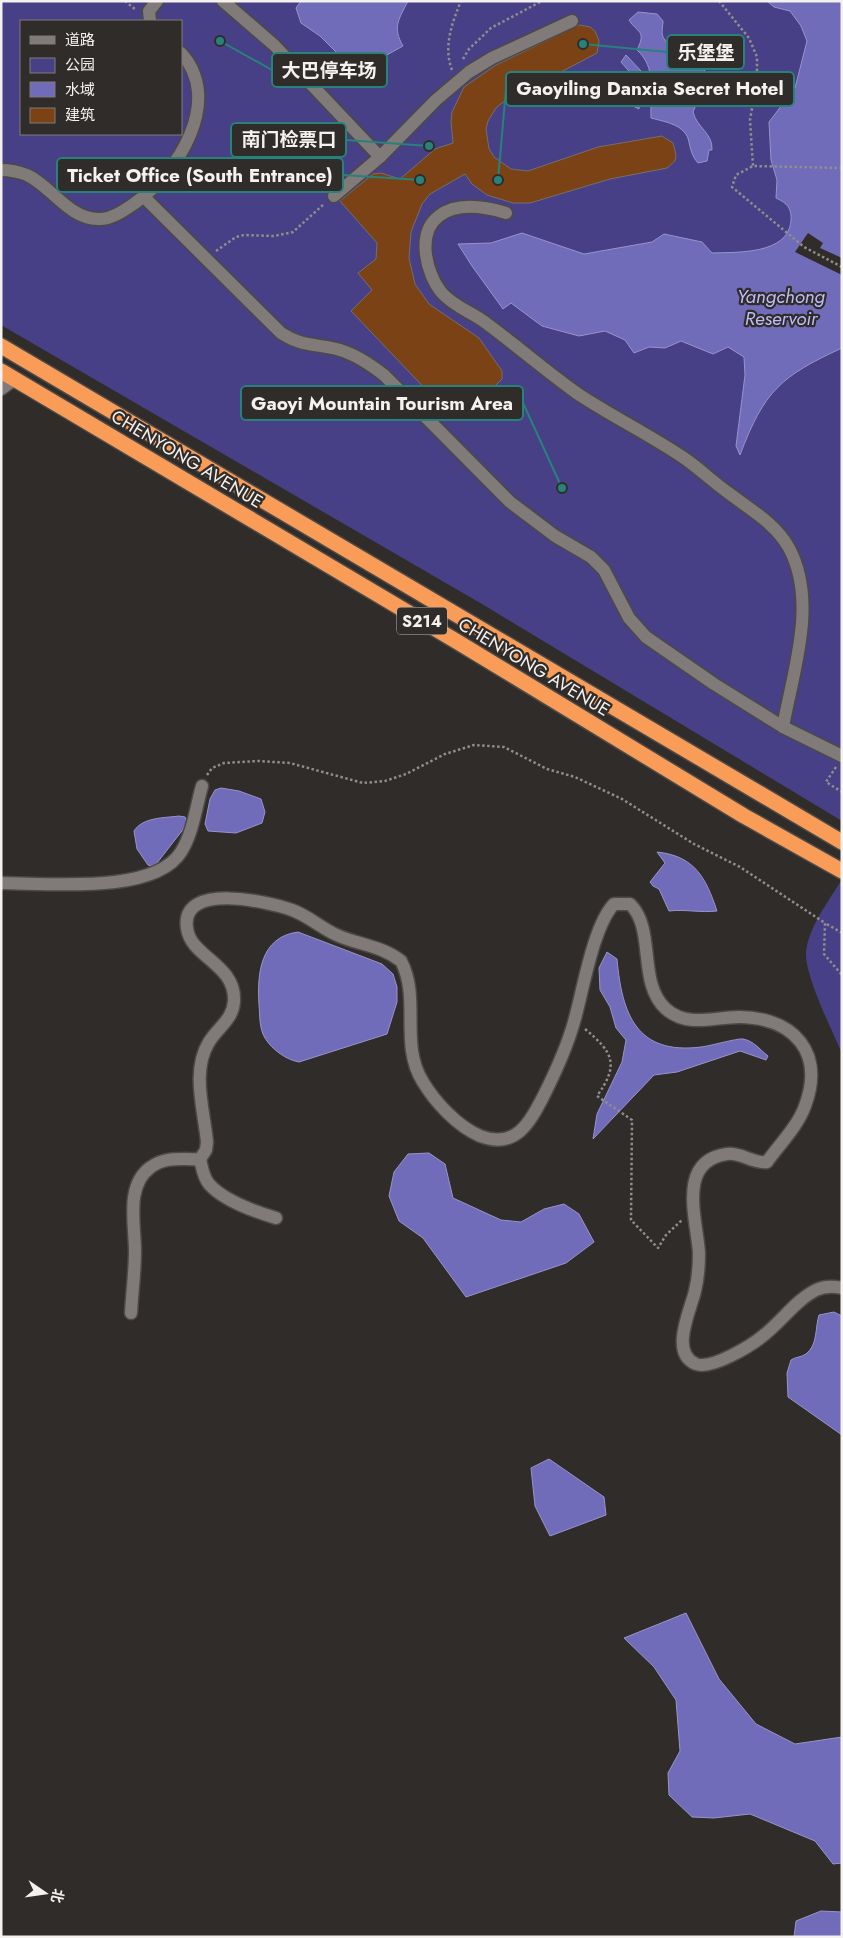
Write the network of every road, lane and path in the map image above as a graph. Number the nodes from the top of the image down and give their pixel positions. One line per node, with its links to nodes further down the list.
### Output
1 (157, 1): 6 (street)
2 (224, 1): 11 (street)
3 (460, 1): 9 (path)
4 (542, 1): 10 (path)
5 (719, 1): 12 (path)
6 (150, 20)
7 (572, 20): 10 (street)
8 (182, 54): 16 (street)
9 (448, 60)
10 (468, 72): 11 (street)
11 (380, 157): 15 (street)
12 (753, 166): 13 (path); 19 (path)
13 (842, 168)
14 (1, 170): 16 (street)
15 (334, 196): 18 (path)
16 (144, 197): 18 (street)
17 (506, 212): 25 (street)
18 (207, 258): 25 (street)
19 (842, 267)
20 (5, 346): 21 (highway, CHENYONG AVENUE / S214)
21 (27, 360): 23 (highway); 29 (highway, CHENYONG AVENUE / S214)
22 (1, 371): 23 (highway, CHENYONG AVENUE / S214)
23 (15, 379): 24 (street); 30 (highway, CHENYONG AVENUE / S214)
24 (1, 389)
25 (783, 727): 26 (street)
26 (839, 761): 28 (path)
27 (202, 786): 31 (street); 32 (path)
28 (842, 792)
29 (842, 842)
30 (842, 872)
31 (1, 883)
32 (825, 923): 33 (path); 34 (path)
33 (842, 933)
34 (842, 975)
35 (574, 1021): 36 (street); 37 (path); 37 (street)
36 (200, 1159): 38 (street); 40 (street)
37 (694, 1212): 39 (street)
38 (276, 1218)
39 (842, 1288)
40 (131, 1313)

